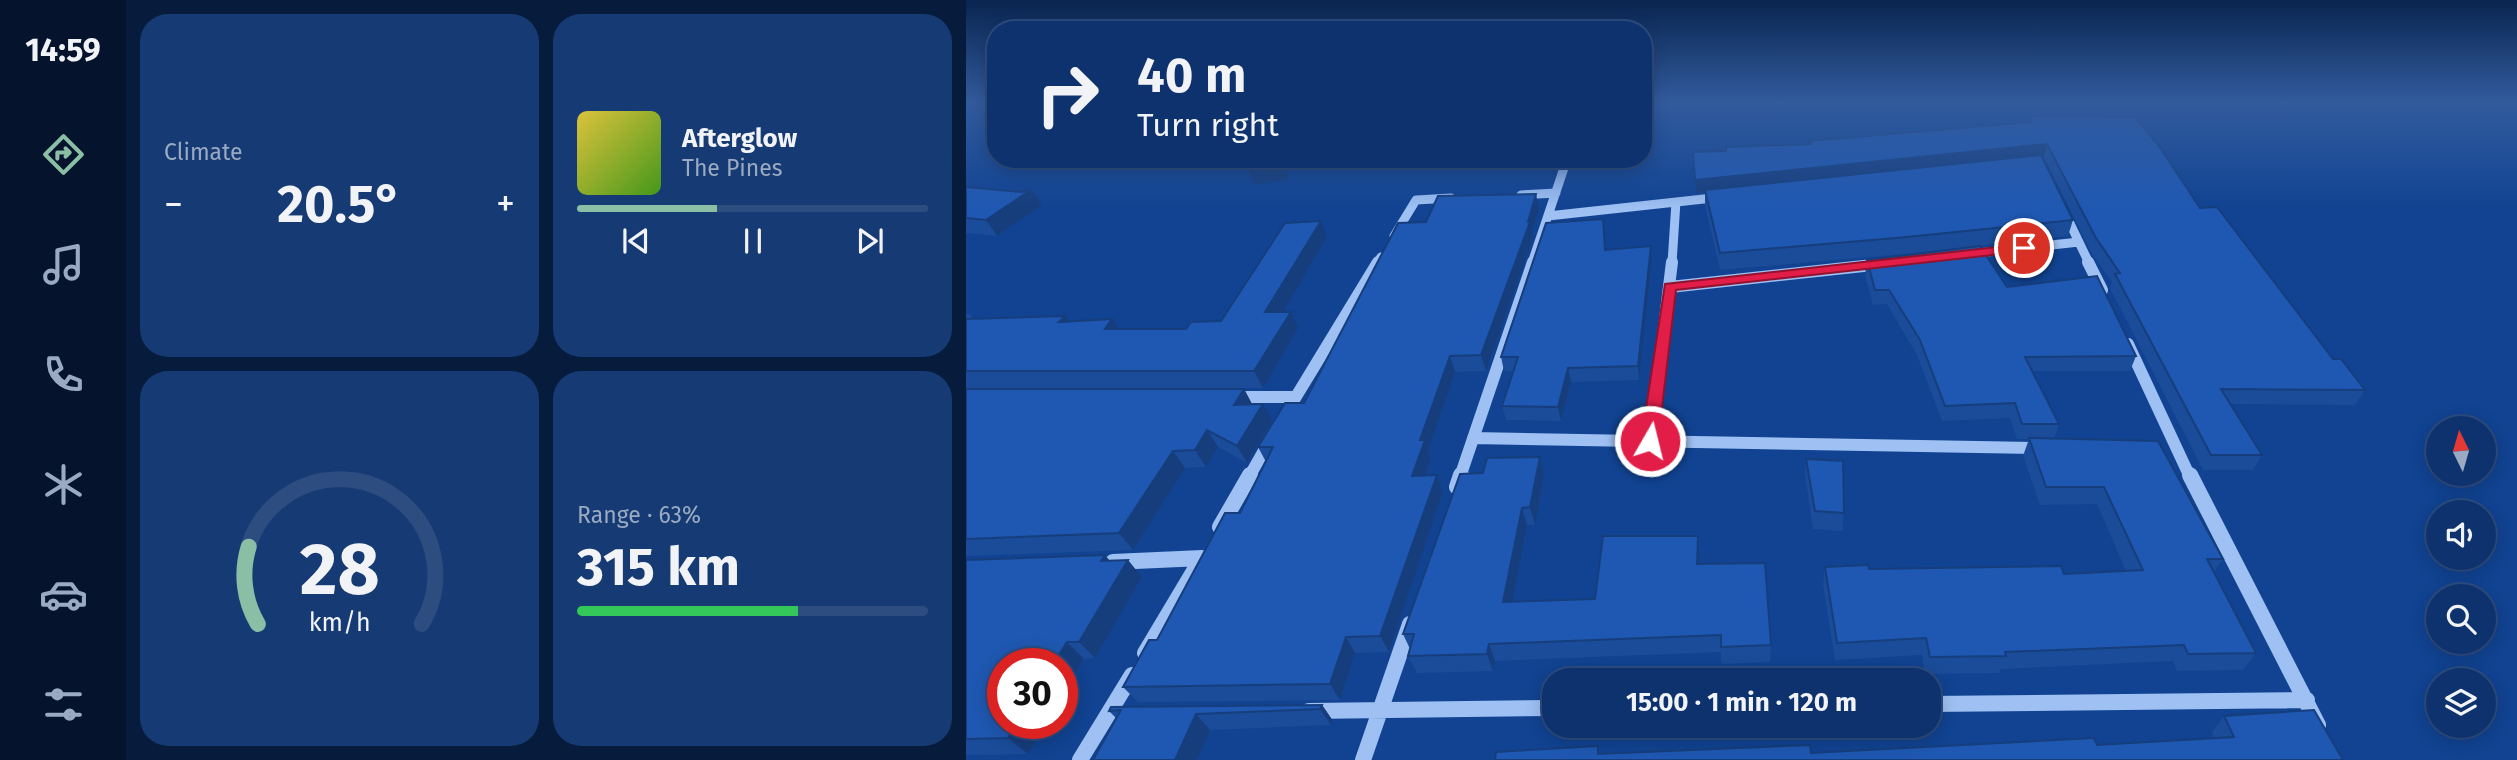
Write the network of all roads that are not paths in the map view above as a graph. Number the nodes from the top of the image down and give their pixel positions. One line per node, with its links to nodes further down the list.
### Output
1 (1564, 168): 2 (street)
2 (1556, 193): 3 (street); 8 (street)
3 (1514, 195)
4 (1730, 196): 7 (street)
5 (2057, 197): 9 (street)
6 (1458, 198): 16 (street)
7 (1676, 202): 8 (street); 12 (street)
8 (1548, 216): 17 (street)
9 (2079, 242): 10 (street); 13 (street)
10 (1956, 255)
11 (1888, 263): 12 (street)
12 (1670, 287): 18 (street)
13 (2108, 303)
14 (2120, 328): 24 (street)
15 (1213, 397): 16 (street)
16 (1295, 397): 21 (street)
17 (1473, 438): 18 (street); 20 (street)
18 (1650, 441): 19 (street)
19 (2053, 448)
20 (1451, 503)
21 (1209, 546): 22 (street); 29 (street)
22 (1093, 563)
23 (1416, 607): 27 (street)
24 (2307, 700): 25 (street); 31 (street)
25 (1941, 704)
26 (1542, 708): 27 (street)
27 (1381, 710): 28 (street); 33 (street)
28 (1286, 711)
29 (1109, 713): 30 (street); 32 (street)
30 (1136, 713)
31 (2323, 736)
32 (1080, 760)
33 (1363, 760)

